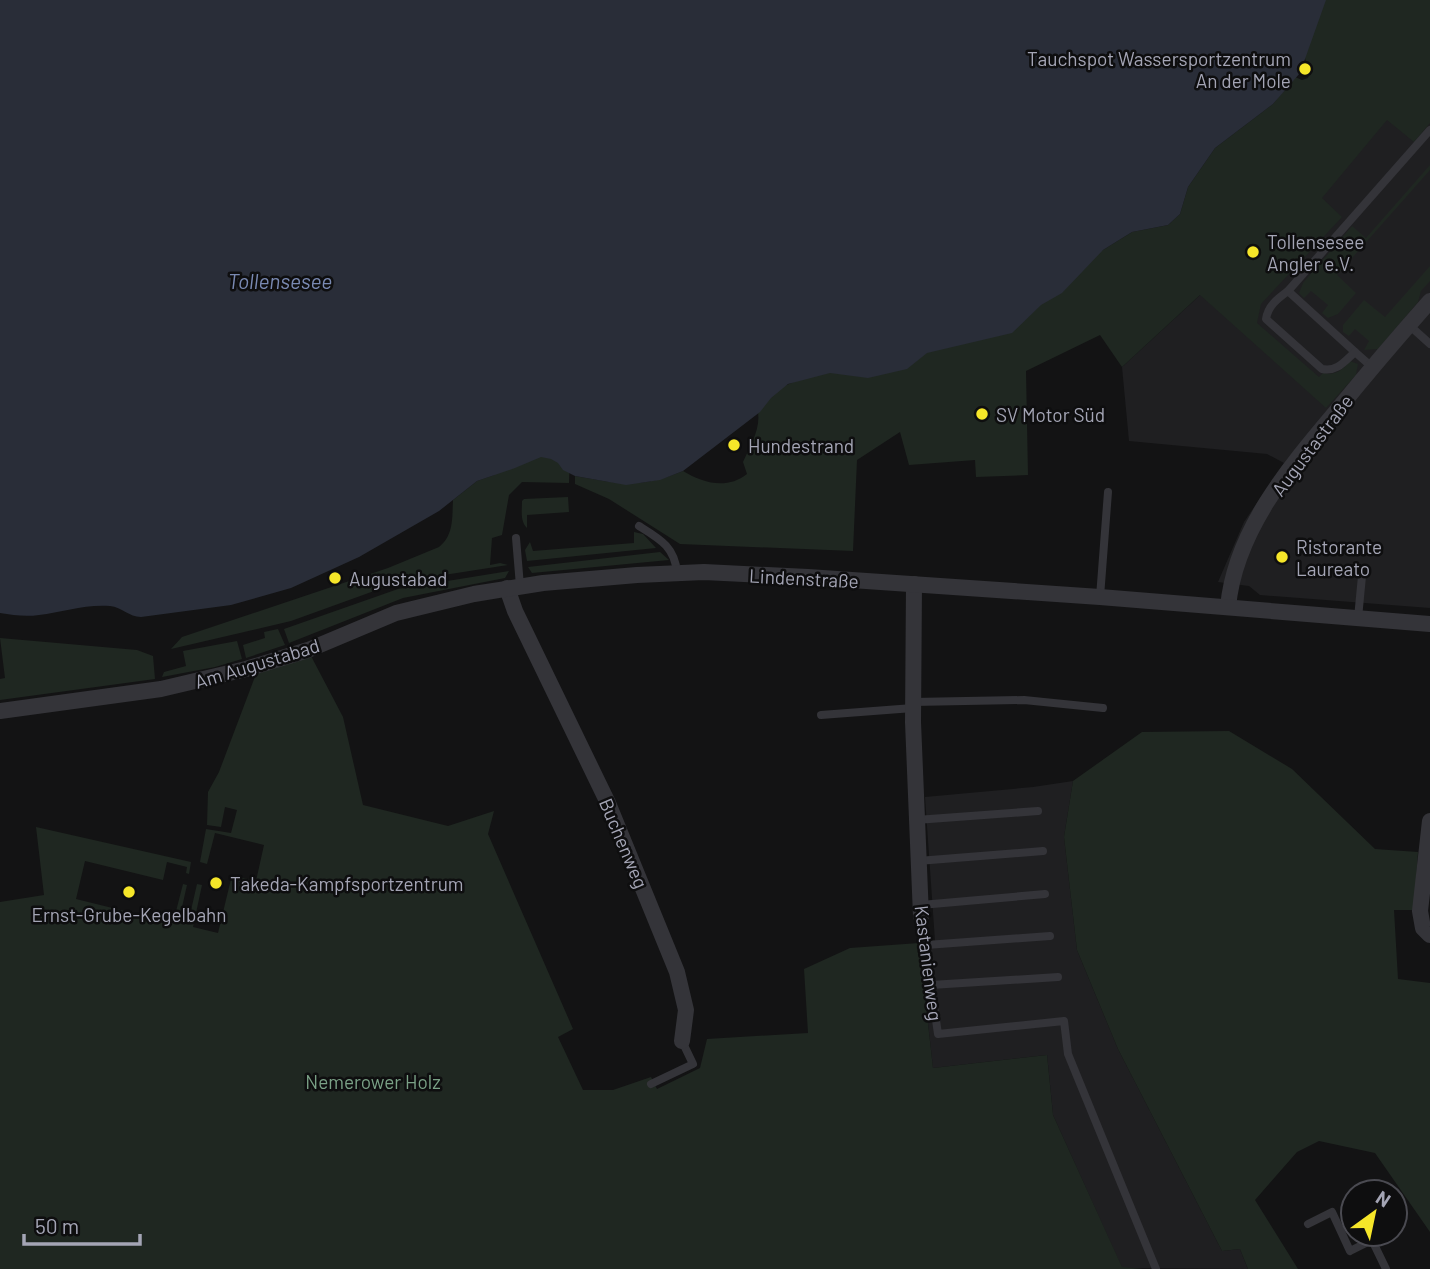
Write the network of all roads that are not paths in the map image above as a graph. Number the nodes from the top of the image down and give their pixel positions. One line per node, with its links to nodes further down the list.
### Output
1 (1430, 130): 2 (lane)
2 (1288, 291): 6 (lane); 6 (lane)
3 (1430, 301): 4 (street, Augustastraße)
4 (1409, 325): 5 (lane); 7 (street, Augustastraße)
5 (1430, 344)
6 (1355, 352): 7 (lane)
7 (1372, 367): 16 (street, Augustastraße)
8 (1108, 492): 15 (lane)
9 (639, 526): 11 (lane)
10 (516, 538): 14 (lane)
11 (677, 573): 13 (street, Lindenstraße); 14 (street, Lindenstraße)
12 (1362, 576): 17 (lane)
13 (914, 584): 15 (street, Lindenstraße); 19 (street, Kastanienweg)
14 (513, 587): 21 (street, Am Augustabad); 35 (street, Buchenweg)
15 (1100, 597): 16 (street, Lindenstraße)
16 (1228, 607): 17 (street, Lindenstraße)
17 (1358, 618): 18 (street, Lindenstraße)
18 (1430, 624)
19 (913, 705): 20 (lane); 22 (lane); 24 (street, Kastanienweg)
20 (1103, 708)
21 (0, 711)
22 (821, 715)
23 (1038, 811): 24 (lane)
24 (916, 820): 27 (street, Kastanienweg)
25 (1430, 821): 30 (street)
26 (1043, 851): 27 (lane)
27 (918, 861): 29 (street, Kastanienweg)
28 (1045, 894): 29 (lane)
29 (921, 911): 32 (lane, Kastanienweg)
30 (1430, 934)
31 (1051, 936): 32 (lane)
32 (926, 945): 34 (lane, Kastanienweg)
33 (1058, 977): 34 (lane)
34 (931, 985): 38 (lane, Kastanienweg)
35 (682, 1041): 36 (lane, Buchenweg)
36 (652, 1084)
37 (1308, 1224): 39 (lane)
38 (1157, 1269)
39 (1386, 1269)

